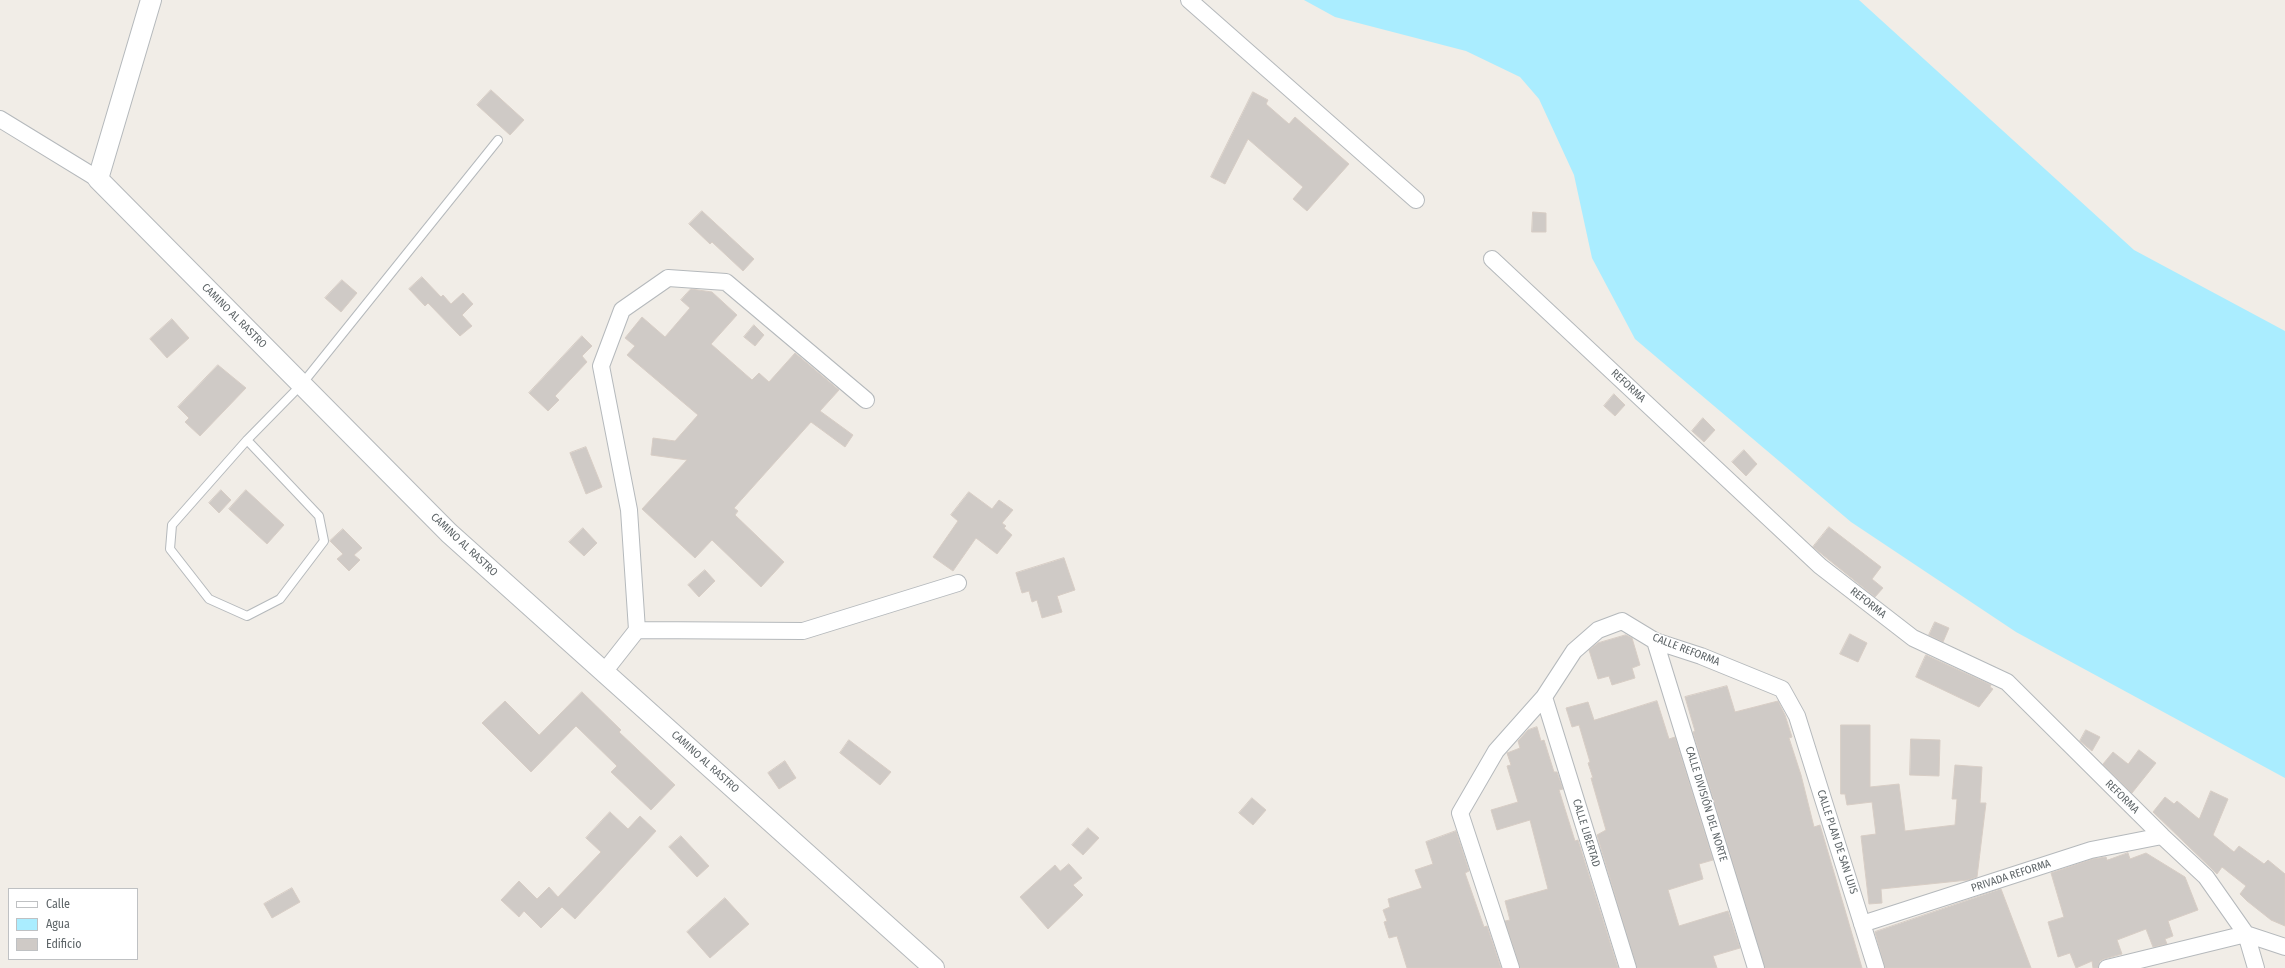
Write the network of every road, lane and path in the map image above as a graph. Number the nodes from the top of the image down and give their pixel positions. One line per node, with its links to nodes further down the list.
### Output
1 (151, 0): 5 (street)
2 (1188, 0): 6 (street)
3 (0, 119): 5 (street, CAMINO AL RASTRO)
4 (498, 140): 8 (lane)
5 (98, 179): 8 (street, CAMINO AL RASTRO)
6 (1416, 200)
7 (1492, 259): 17 (street, REFORMA)
8 (302, 384): 10 (lane); 14 (street, CAMINO AL RASTRO)
9 (866, 400): 12 (street)
10 (247, 440): 10 (lane)
11 (958, 583): 12 (street)
12 (637, 630): 14 (street)
13 (1655, 640): 15 (street, CALLE REFORMA); 16 (street, CALLE REFORMA); 25 (street, CALLE DIVISIÓN DEL NORTE)
14 (604, 672): 22 (street, CAMINO AL RASTRO)
15 (1544, 697): 23 (street); 24 (street, CALLE LIBERTAD)
16 (1797, 716): 18 (street, CALLE PLAN DE SAN LUIS)
17 (2162, 836): 18 (street, PRIVADA REFORMA); 19 (street, REFORMA)
18 (1862, 924): 26 (street, CALLE PLAN DE SAN LUIS)
19 (2246, 934): 20 (street); 21 (street); 27 (street, REFORMA)
20 (2285, 946)
21 (2116, 966)
22 (934, 968)
23 (1510, 968)
24 (1628, 968)
25 (1756, 968)
26 (1876, 968)
27 (2256, 968)

